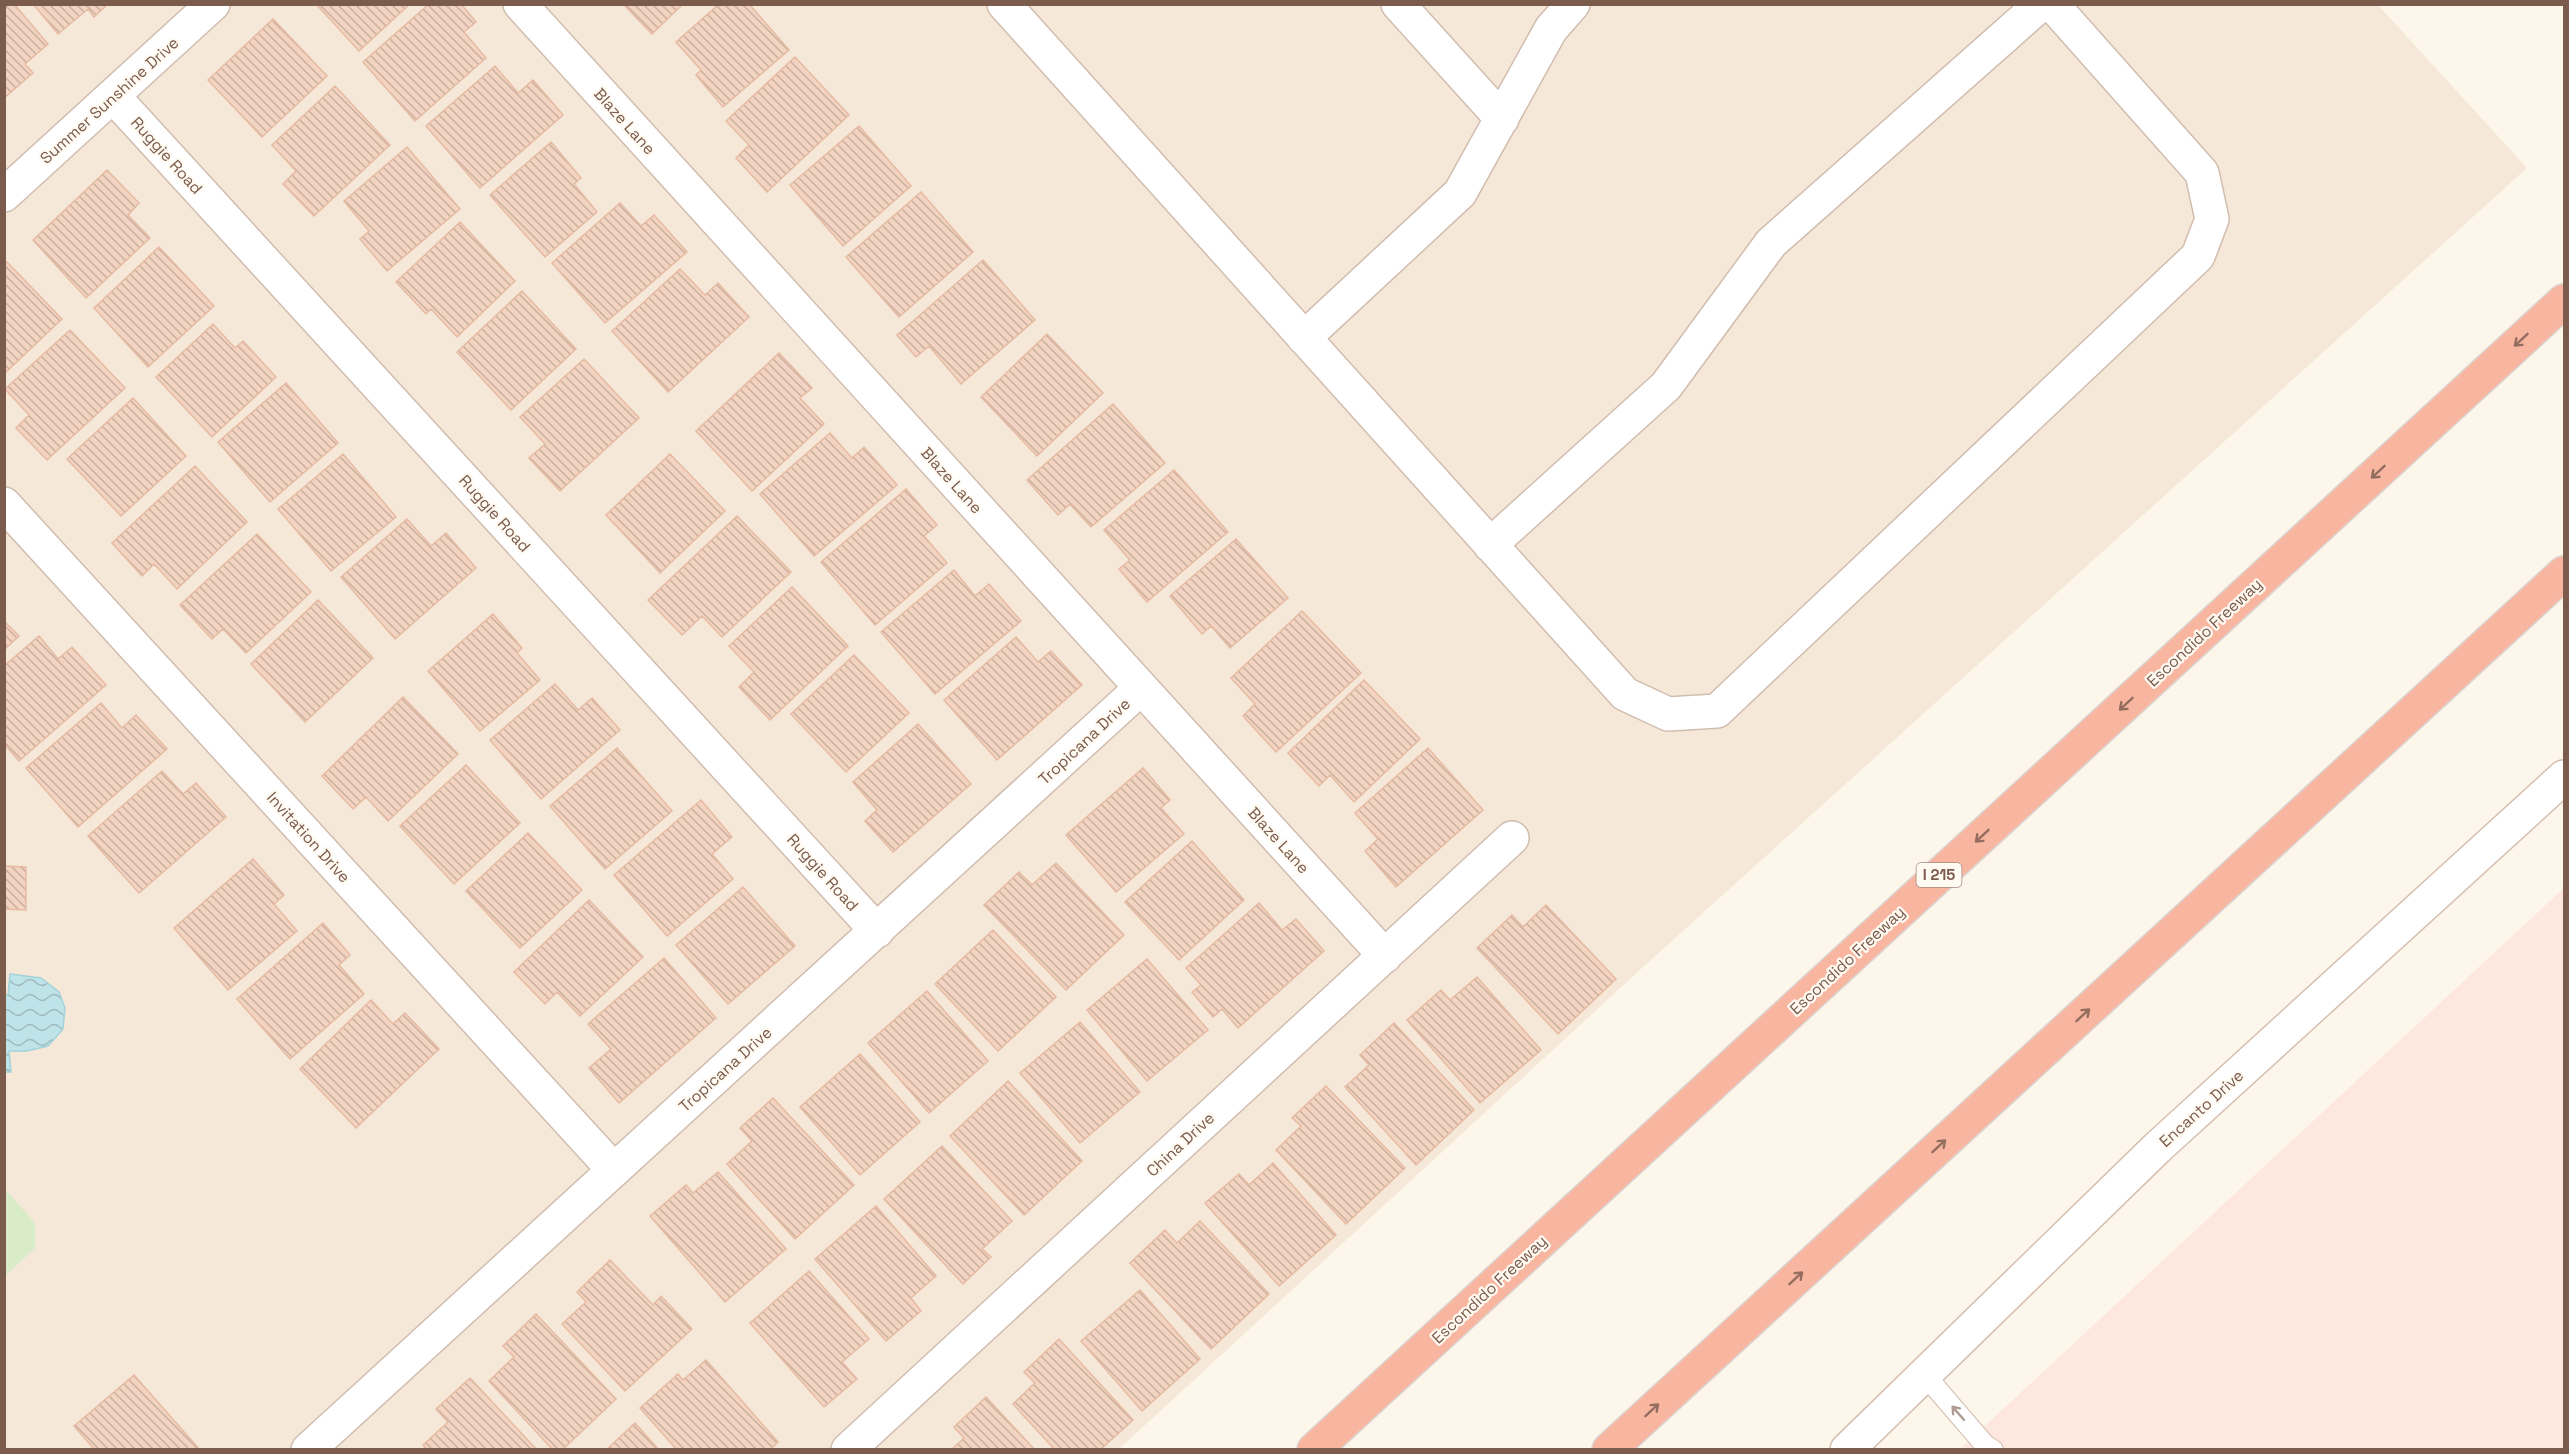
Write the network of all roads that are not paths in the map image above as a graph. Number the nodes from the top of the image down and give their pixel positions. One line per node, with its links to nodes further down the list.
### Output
1 (213, 4): 8 (street, Summer Sunshine Drive)
2 (520, 4): 16 (street, Blaze Lane)
3 (1004, 4): 12 (street)
4 (1398, 4): 9 (street)
5 (1573, 4): 9 (street)
6 (2041, 4): 14 (street)
7 (2052, 4): 14 (street)
8 (113, 96): 10 (street, Summer Sunshine Drive); 19 (street, Ruggie Road)
9 (1503, 119): 12 (street)
10 (4, 195)
11 (2565, 301): 25 (highway, Escondido Freeway / I 215, one-way to 25)
12 (1304, 338): 14 (street)
13 (4, 504): 21 (street, Invitation Drive)
14 (1490, 545)
15 (2565, 573): 26 (highway, one-way to 15)
16 (1141, 688): 19 (street, Tropicana Drive); 20 (street, Blaze Lane)
17 (2565, 777): 22 (street, Encanto Drive)
18 (1512, 838): 20 (street, China Drive)
19 (877, 931): 21 (street, Tropicana Drive)
20 (1385, 956): 24 (street, China Drive)
21 (613, 1169): 23 (street, Tropicana Drive)
22 (1924, 1374): 27 (street, Encanto Drive); 28 (lane, one-way to 22)
23 (308, 1449)
24 (848, 1449)
25 (1314, 1449)
26 (1609, 1449)
27 (1847, 1449)
28 (1993, 1449)

